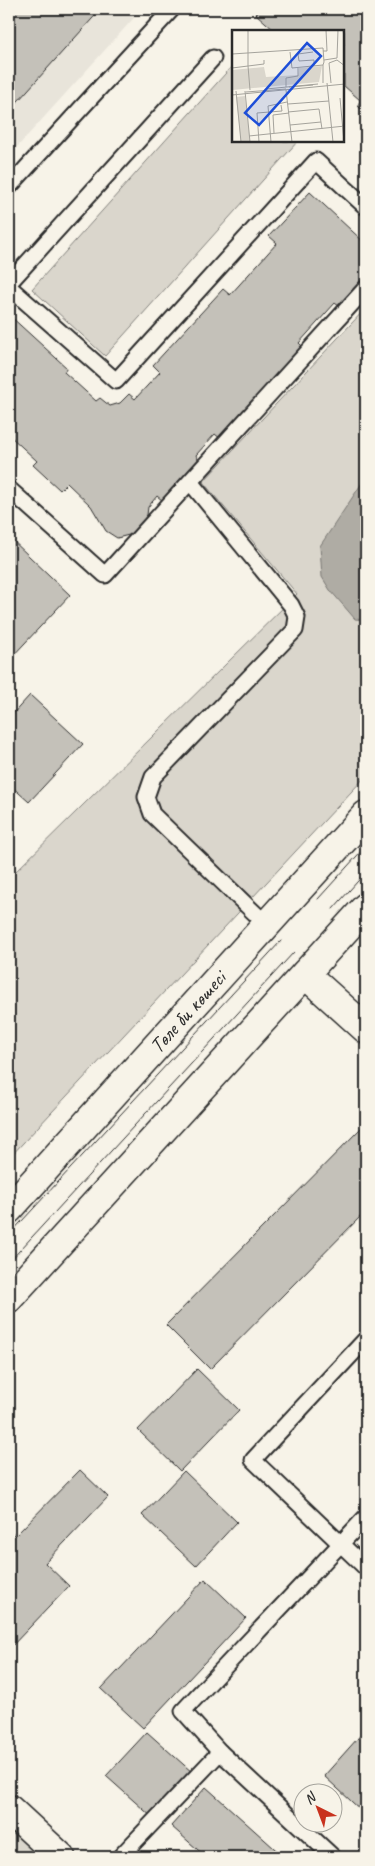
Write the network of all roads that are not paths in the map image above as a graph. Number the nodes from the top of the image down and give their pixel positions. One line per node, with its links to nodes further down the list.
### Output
1 (172, 9): 3 (lane)
2 (213, 58): 5 (lane)
3 (9, 186)
4 (366, 207): 6 (lane)
5 (9, 283)
6 (9, 287)
7 (366, 288): 8 (lane)
8 (191, 483): 9 (lane); 12 (lane)
9 (9, 489)
10 (366, 815): 12 (main road, Төле би көшесі)
11 (366, 908): 13 (main road)
12 (266, 924): 15 (main road, Төле би көшесі)
13 (306, 974): 14 (main road); 16 (main road)
14 (366, 1029)
15 (9, 1209)
16 (9, 1298)
17 (366, 1339): 19 (lane)
18 (366, 1517): 19 (lane)
19 (340, 1544): 20 (lane); 21 (lane)
20 (366, 1568)
21 (220, 1752): 24 (lane); 25 (lane)
22 (9, 1809): 23 (main road)
23 (61, 1857)
24 (120, 1857)
25 (334, 1857)

